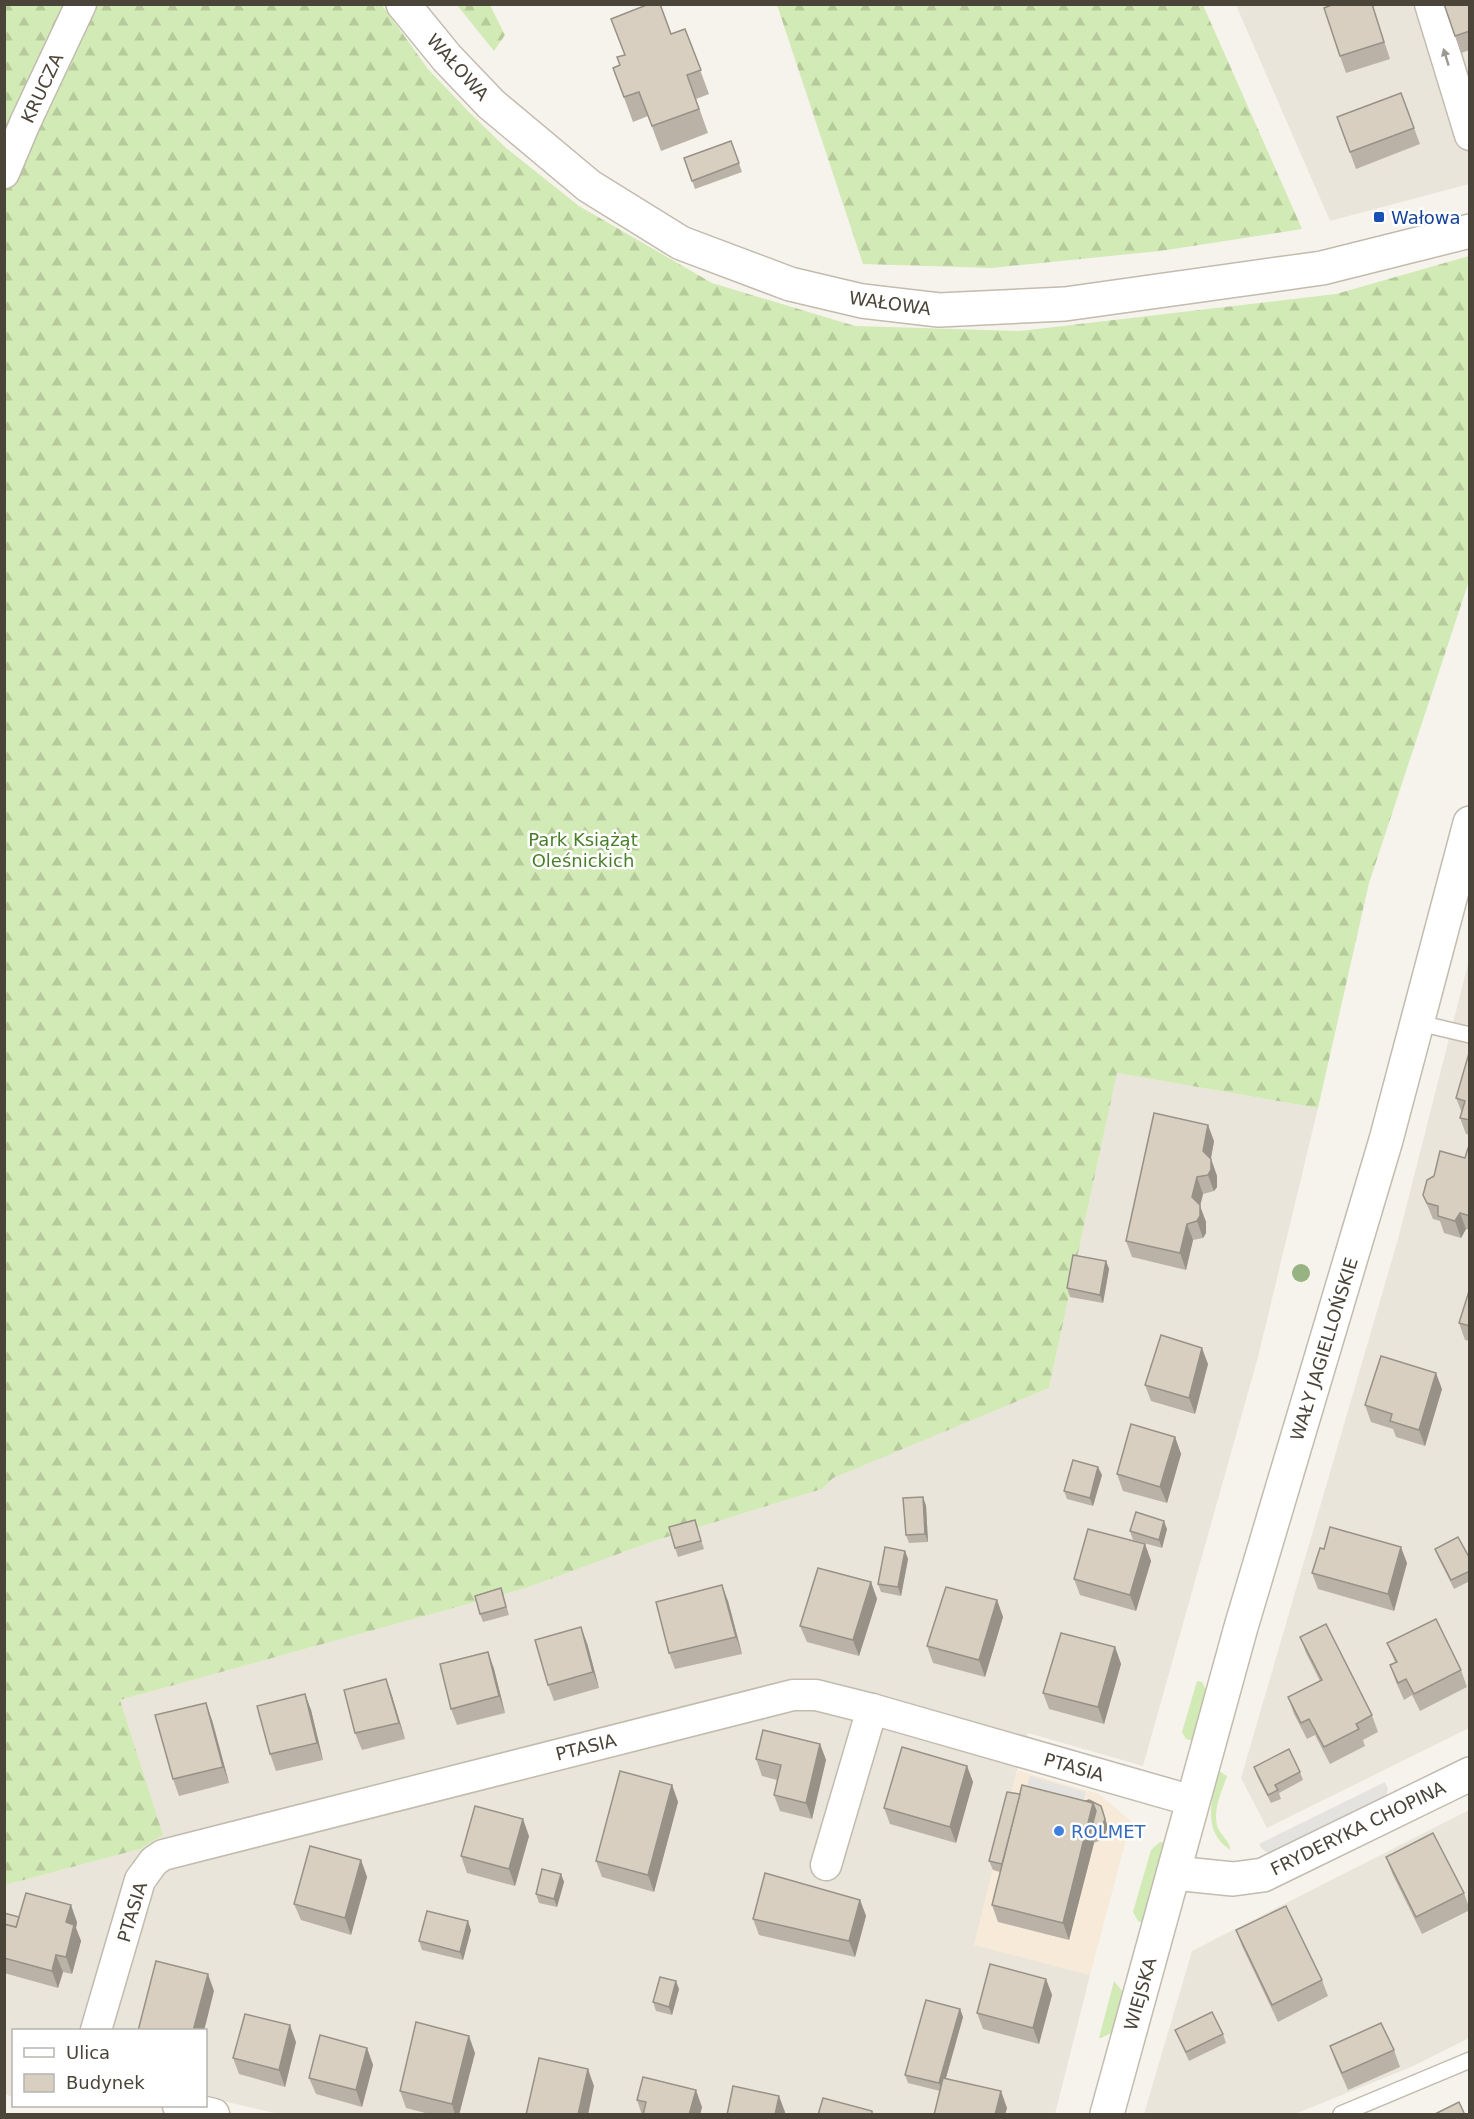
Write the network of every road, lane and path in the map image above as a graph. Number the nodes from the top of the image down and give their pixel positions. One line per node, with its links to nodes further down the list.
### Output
1 (81, 4): 5 (street, KRUCZA)
2 (403, 4): 6 (street, WAŁOWA)
3 (1430, 4): 4 (street, one-way to 3)
4 (1470, 135)
5 (4, 173)
6 (1470, 231)
7 (1469, 826): 8 (street, WAŁY JAGIELLOŃSKIE)
8 (1419, 1023): 9 (lane); 12 (street, WAŁY JAGIELLOŃSKIE)
9 (1470, 1035)
10 (872, 1709): 12 (street, PTASIA); 13 (street); 15 (street, PTASIA)
11 (1470, 1774): 14 (street, FRYDERYKA CHOPINA)
12 (1193, 1801): 14 (street, WAŁY JAGIELLOŃSKIE)
13 (826, 1865)
14 (1174, 1873): 19 (street, WIEJSKA)
15 (97, 2029)
16 (1470, 2060): 20 (lane)
17 (182, 2107): 18 (street)
18 (214, 2115)
19 (1107, 2115)
20 (1341, 2115)

